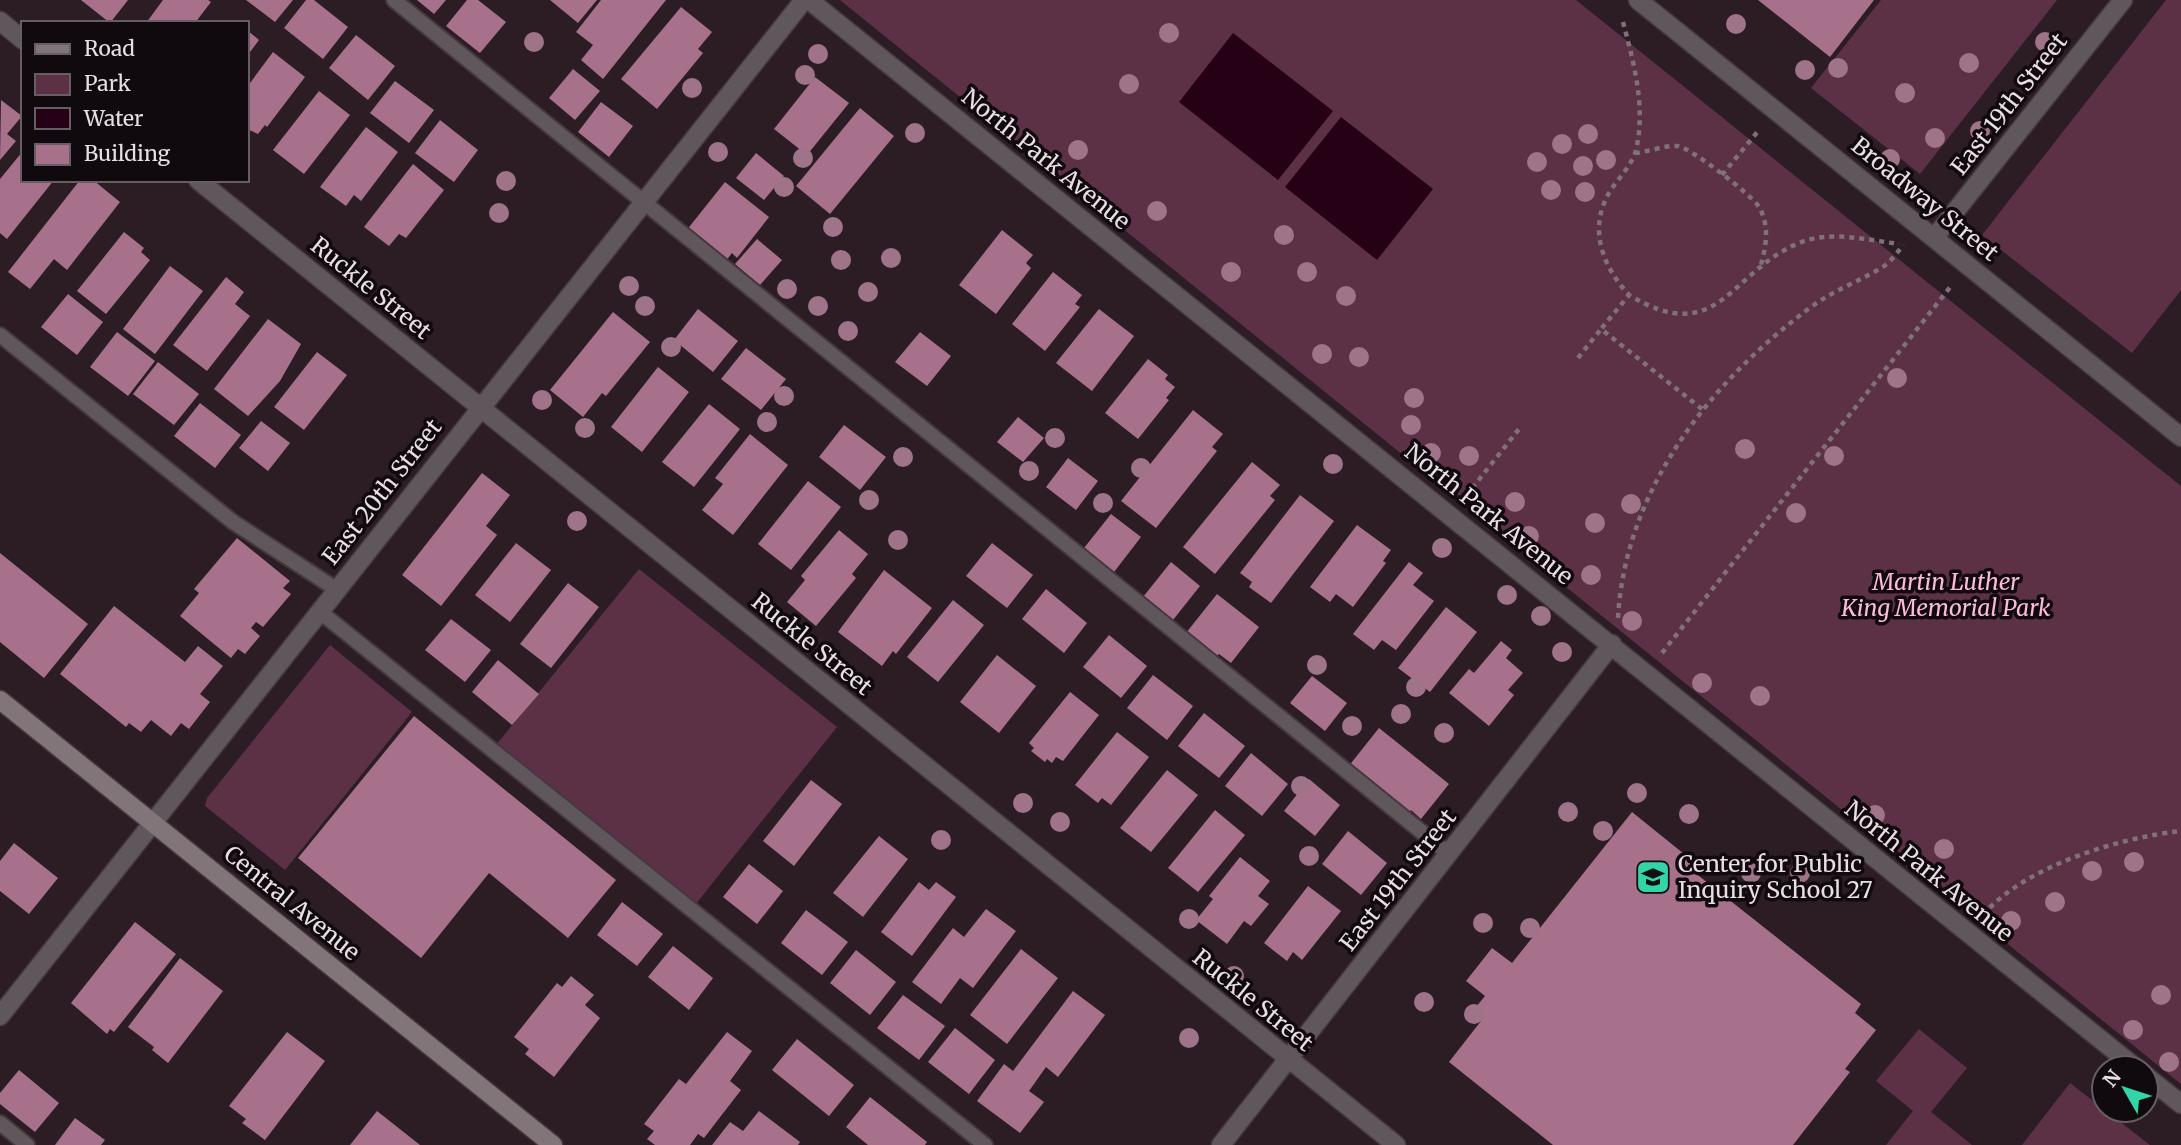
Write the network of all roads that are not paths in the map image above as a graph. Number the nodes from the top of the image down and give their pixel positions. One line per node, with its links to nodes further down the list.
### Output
1 (394, 0): 8 (lane)
2 (806, 0): 8 (street, East 20th Street); 15 (street, North Park Avenue)
3 (1638, 0): 9 (street, Broadway Street)
4 (2123, 0): 9 (street, East 19th Street)
5 (0, 21): 6 (street)
6 (21, 38)
7 (200, 182): 11 (street, Ruckle Street)
8 (643, 201): 11 (street, East 20th Street); 18 (lane)
9 (1934, 238): 12 (street, Broadway Street)
10 (0, 335): 13 (lane)
11 (480, 407): 13 (street, East 20th Street); 21 (street, Ruckle Street)
12 (2181, 437)
13 (336, 589): 14 (street, East 20th Street)
14 (319, 611): 17 (street, East 20th Street); 27 (lane)
15 (1612, 644): 18 (street, East 19th Street); 20 (street, North Park Avenue)
16 (0, 700): 17 (main road, Central Avenue)
17 (152, 822): 19 (street, East 20th Street); 26 (main road, Central Avenue)
18 (1449, 854): 21 (street, East 19th Street)
19 (0, 1016)
20 (2119, 1054)
21 (1289, 1060): 28 (street, East 19th Street); 29 (street, Ruckle Street)
22 (2160, 1087): 23 (street)
23 (2181, 1104)
24 (0, 1123): 25 (lane)
25 (27, 1145)
26 (553, 1145)
27 (985, 1145)
28 (1221, 1145)
29 (1396, 1145)

